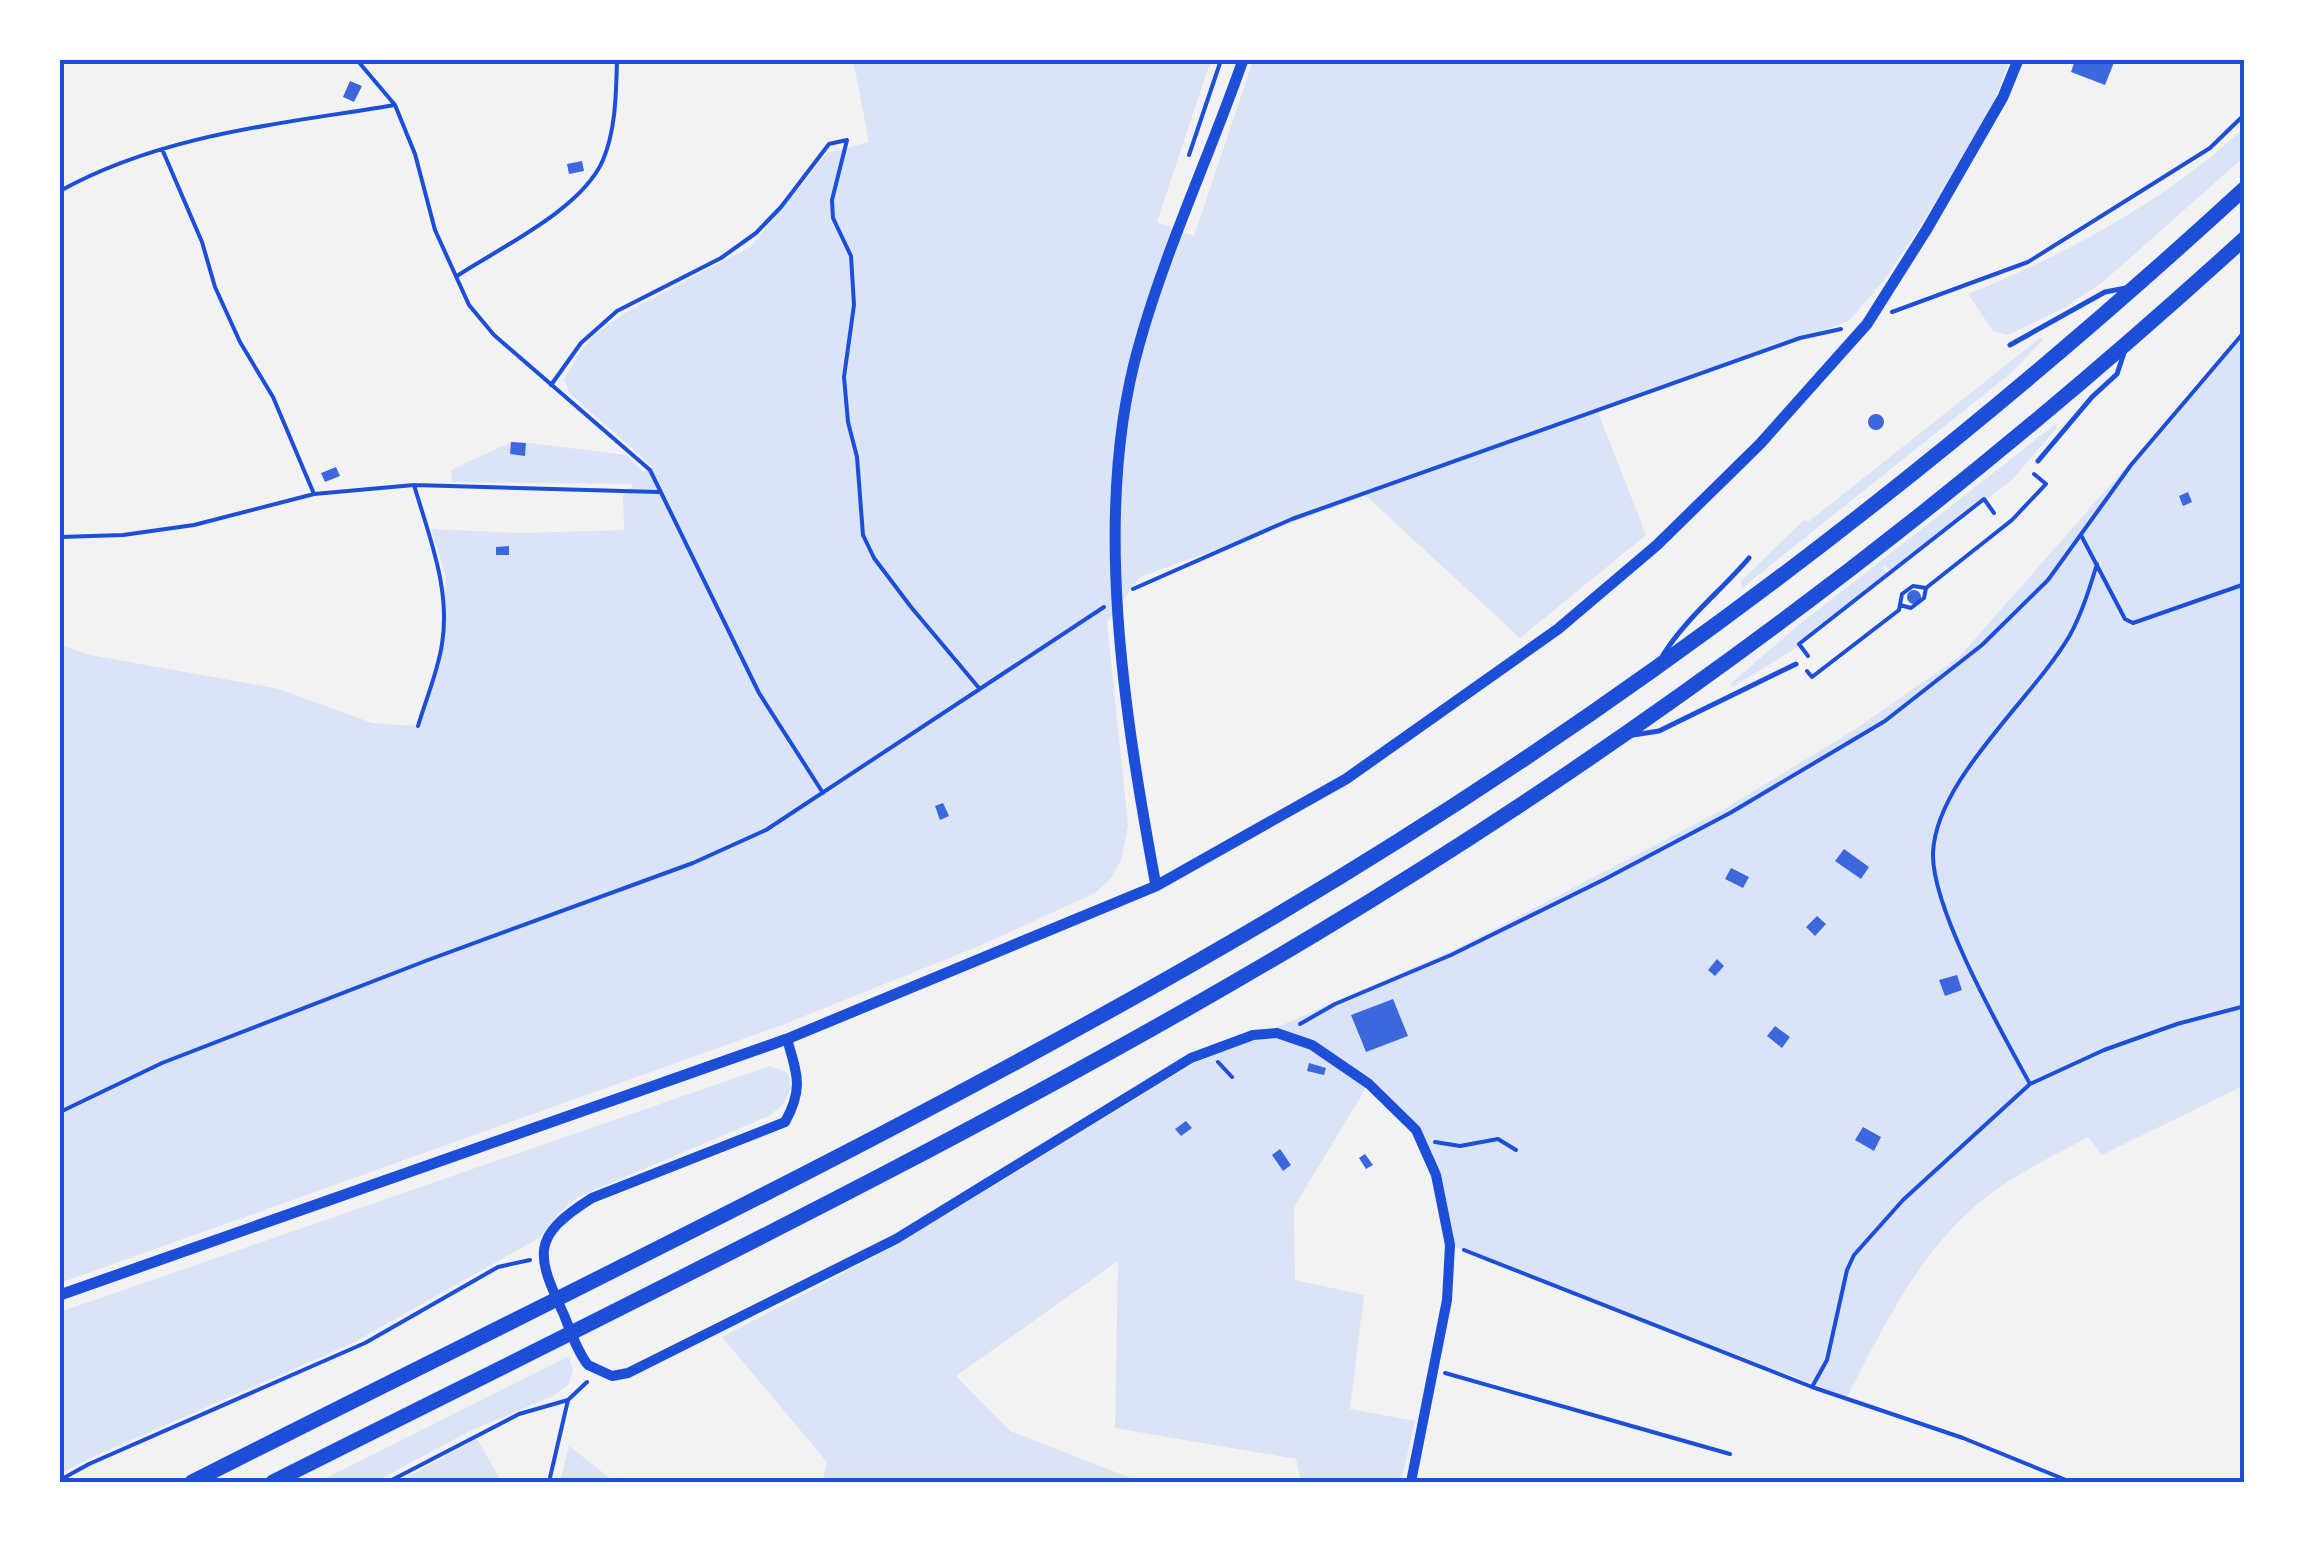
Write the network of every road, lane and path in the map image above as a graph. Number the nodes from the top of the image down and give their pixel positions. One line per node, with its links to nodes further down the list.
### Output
1 (358, 60): 5 (path)
2 (617, 60): 11 (path)
3 (1243, 60): 31 (street)
4 (2018, 60): 13 (street)
5 (395, 105): 7 (path); 11 (path)
6 (2245, 114): 13 (path)
7 (162, 149): 9 (path); 22 (path)
8 (2245, 188): 12 (highway)
9 (60, 191)
10 (2245, 238): 15 (highway)
11 (456, 276): 17 (path)
12 (2139, 286): 16 (lane); 34 (highway)
13 (1867, 324): 31 (path); 40 (street)
14 (2245, 331): 26 (path)
15 (2129, 340): 18 (lane); 38 (highway)
16 (2010, 345)
17 (551, 386): 21 (path); 36 (path)
18 (2038, 461)
19 (2030, 471): 30 (path)
20 (414, 484): 21 (path); 22 (path); 37 (path)
21 (658, 492): 39 (path)
22 (314, 494): 25 (path)
23 (1994, 512): 33 (path)
24 (60, 528): 25 (path)
25 (62, 536)
26 (2081, 536): 28 (path); 42 (path)
27 (1749, 558): 34 (lane)
28 (2097, 564): 29 (path); 44 (path)
29 (2245, 584)
30 (1926, 588): 32 (path); 32 (path)
31 (1118, 598): 36 (path); 40 (street)
32 (1900, 605): 35 (path)
33 (1808, 656)
34 (1656, 666): 57 (highway)
35 (1800, 666): 38 (lane)
36 (980, 690): 39 (path)
37 (418, 726)
38 (1615, 739): 58 (highway)
39 (823, 793): 45 (path)
40 (1156, 886): 43 (street)
41 (2245, 1006): 44 (path)
42 (1290, 1036): 46 (street); 52 (street)
43 (787, 1038): 49 (street); 50 (street)
44 (2030, 1084): 53 (path)
45 (60, 1112)
46 (1421, 1140): 47 (path); 48 (street)
47 (1516, 1150)
48 (1450, 1245): 51 (street); 53 (path)
49 (541, 1257): 52 (street); 56 (path)
50 (60, 1296)
51 (1436, 1370): 55 (path); 61 (street)
52 (598, 1372): 54 (path)
53 (1812, 1387): 62 (path)
54 (568, 1400): 59 (path); 60 (path)
55 (1730, 1454)
56 (60, 1480)
57 (192, 1482)
58 (273, 1482)
59 (388, 1482)
60 (549, 1482)
61 (1411, 1482)
62 (2071, 1482)

